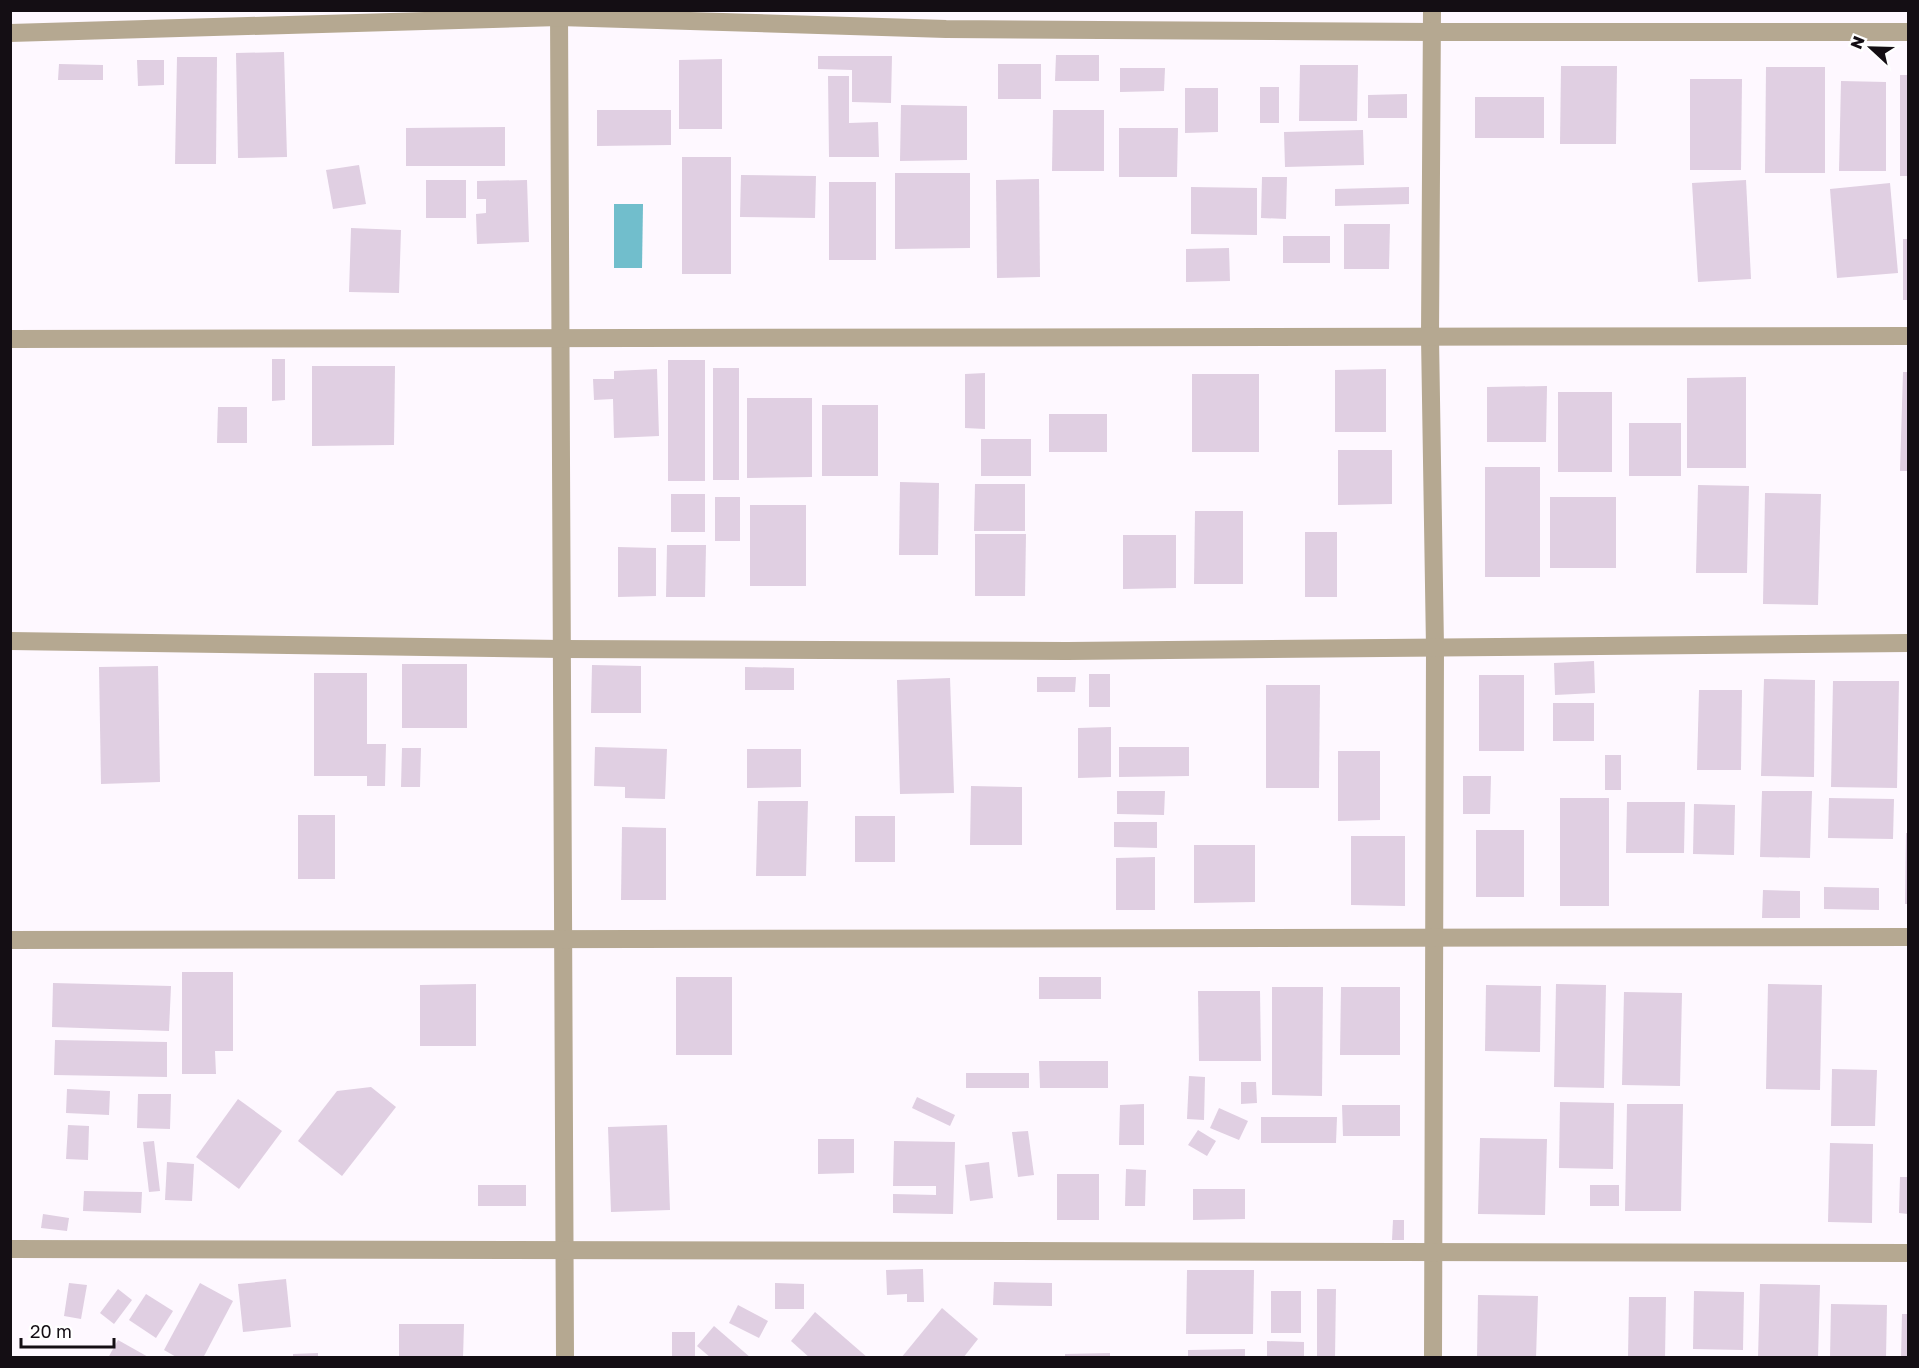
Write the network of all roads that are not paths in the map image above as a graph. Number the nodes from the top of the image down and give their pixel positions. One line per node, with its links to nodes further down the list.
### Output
1 (1432, 10): 3 (street)
2 (559, 14): 3 (street); 5 (street); 8 (street)
3 (1432, 32): 4 (street); 7 (street)
4 (1908, 32)
5 (10, 33)
6 (1908, 336): 7 (street)
7 (1430, 337): 8 (street); 12 (street)
8 (562, 338): 9 (street); 13 (street)
9 (10, 339)
10 (10, 641): 13 (street)
11 (1908, 643): 12 (street)
12 (1435, 647): 13 (street); 15 (street)
13 (562, 649): 16 (street)
14 (1908, 937): 15 (street)
15 (1435, 938): 16 (street); 20 (street)
16 (564, 939): 17 (street); 19 (street)
17 (10, 940)
18 (10, 1249): 19 (street)
19 (565, 1250): 20 (street); 22 (street)
20 (1432, 1252): 21 (street); 23 (street)
21 (1908, 1253)
22 (566, 1358)
23 (1432, 1358)

